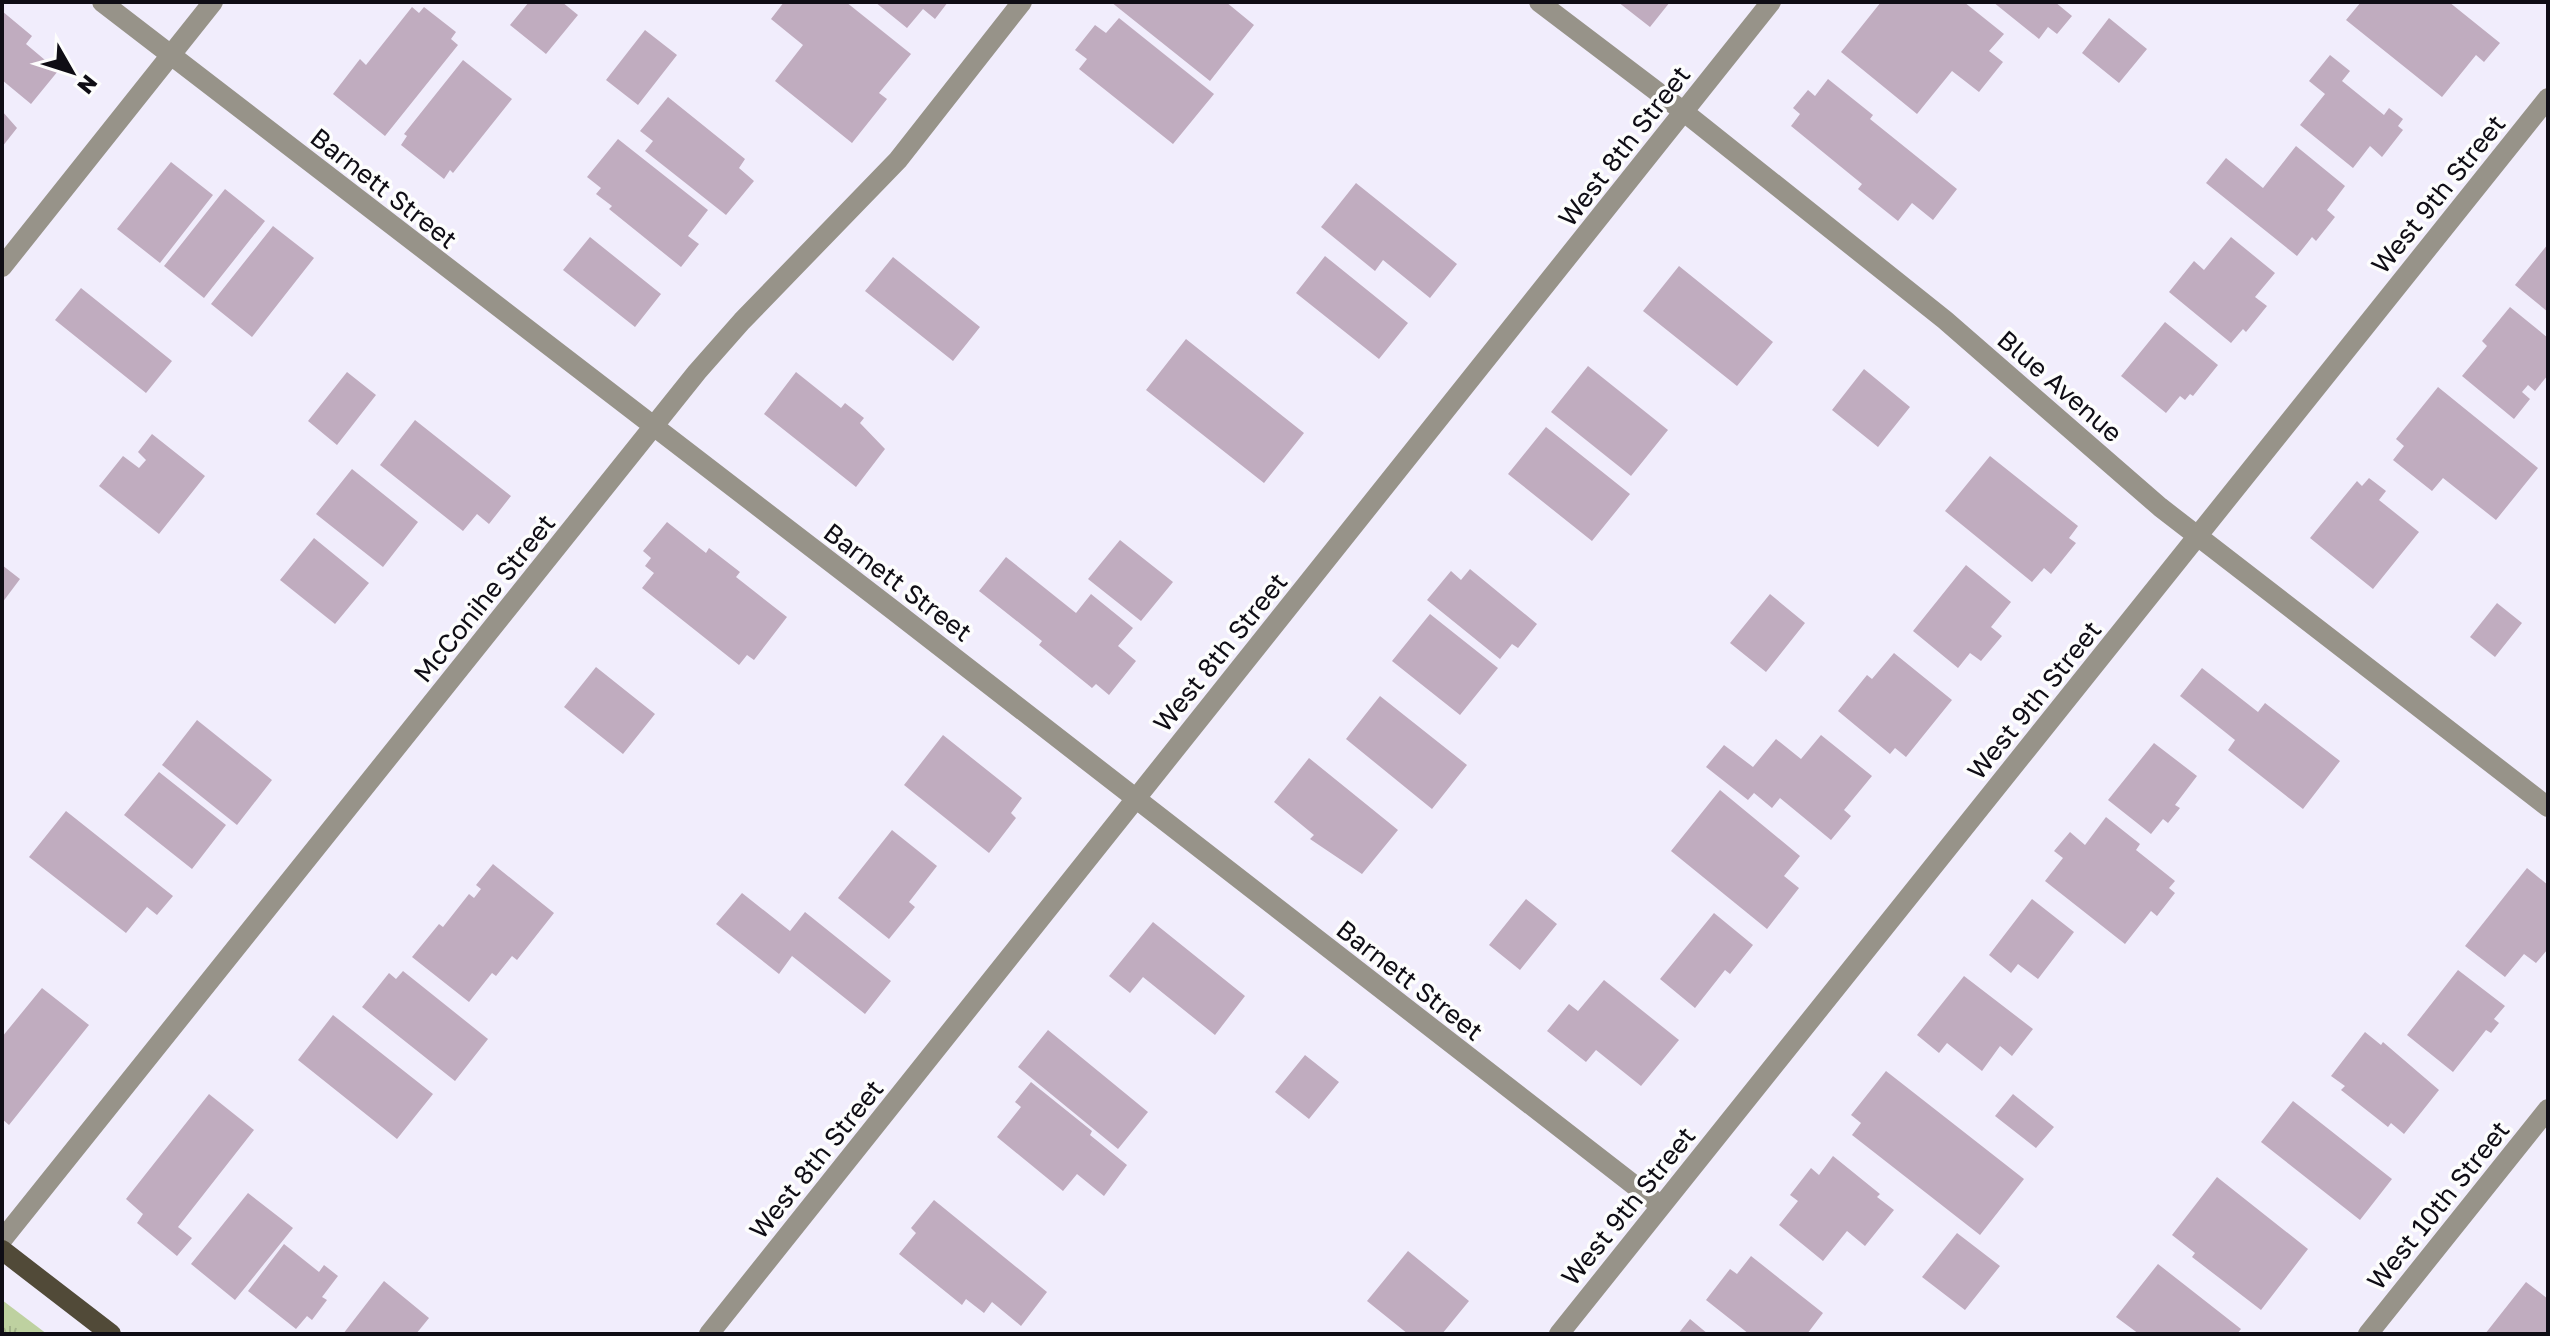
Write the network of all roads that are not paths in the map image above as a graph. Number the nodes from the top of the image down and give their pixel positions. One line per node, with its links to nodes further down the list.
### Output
1 (102, 2): 6 (street, Barnett Street)
2 (213, 2): 6 (street)
3 (1022, 2): 10 (street, McConihe Street)
4 (1539, 2): 8 (street, Blue Avenue)
5 (1771, 2): 8 (street, West 8th Street)
6 (170, 56): 9 (street); 10 (street, Barnett Street)
7 (2548, 98): 11 (street, West 9th Street)
8 (1684, 112): 11 (street, Blue Avenue); 12 (street, West 8th Street)
9 (2, 267)
10 (654, 429): 12 (street, Barnett Street); 16 (street, McConihe Street)
11 (2200, 536): 13 (street, Blue Avenue); 15 (street, West 9th Street)
12 (1136, 800): 15 (street, Barnett Street); 19 (street, West 8th Street)
13 (2548, 807)
14 (2548, 1109): 21 (street, West 10th Street)
15 (1661, 1206): 20 (street, West 9th Street)
16 (2, 1240)
17 (2, 1250): 18 (main road)
18 (111, 1334)
19 (709, 1334)
20 (1559, 1334)
21 (2368, 1334)

